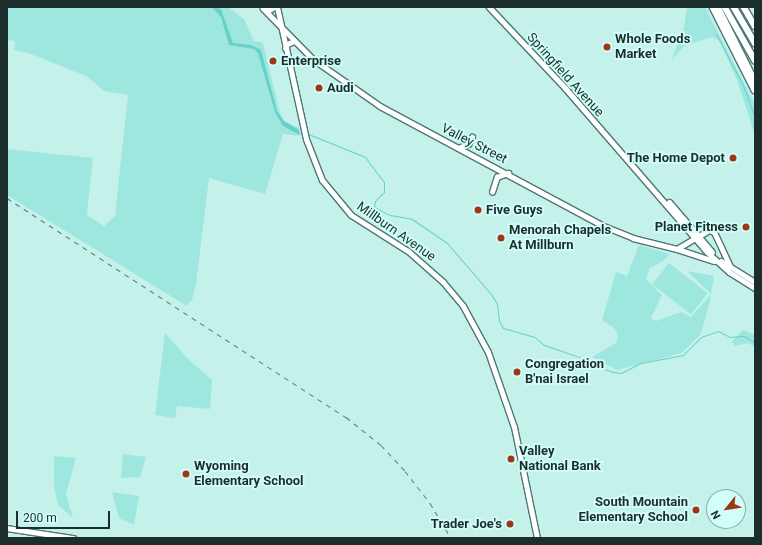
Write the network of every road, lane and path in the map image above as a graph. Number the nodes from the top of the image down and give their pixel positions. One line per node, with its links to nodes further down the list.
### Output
1 (276, 7): 8 (main road); 9 (main road, Millburn Avenue)
2 (489, 7): 21 (main road, Springfield Avenue)
3 (713, 7): 16 (highway)
4 (718, 7): 15 (highway)
5 (725, 7): 14 (highway)
6 (734, 7): 12 (highway)
7 (744, 7): 10 (highway)
8 (262, 8): 9 (main road, Valley Street)
9 (280, 26): 11 (main road, Valley Street); 13 (main road, Millburn Avenue)
10 (755, 26)
11 (294, 41): 13 (main road); 18 (main road, Valley Street)
12 (755, 42)
13 (285, 49): 29 (main road, Millburn Avenue)
14 (755, 60)
15 (755, 81)
16 (755, 90)
17 (472, 137): 18 (main road)
18 (458, 148): 19 (main road, Valley Street)
19 (508, 173): 20 (main road); 22 (main road, Valley Street)
20 (492, 192)
21 (697, 237): 22 (main road); 23 (main road, Springfield Avenue); 24 (main road, Springfield Avenue); 24 (main road)
22 (677, 249): 23 (main road)
23 (718, 263): 26 (main road, Springfield Avenue)
24 (731, 267): 25 (main road, Springfield Avenue)
25 (755, 282)
26 (755, 288)
27 (7, 528): 28 (main road)
28 (72, 538)
29 (537, 538)

